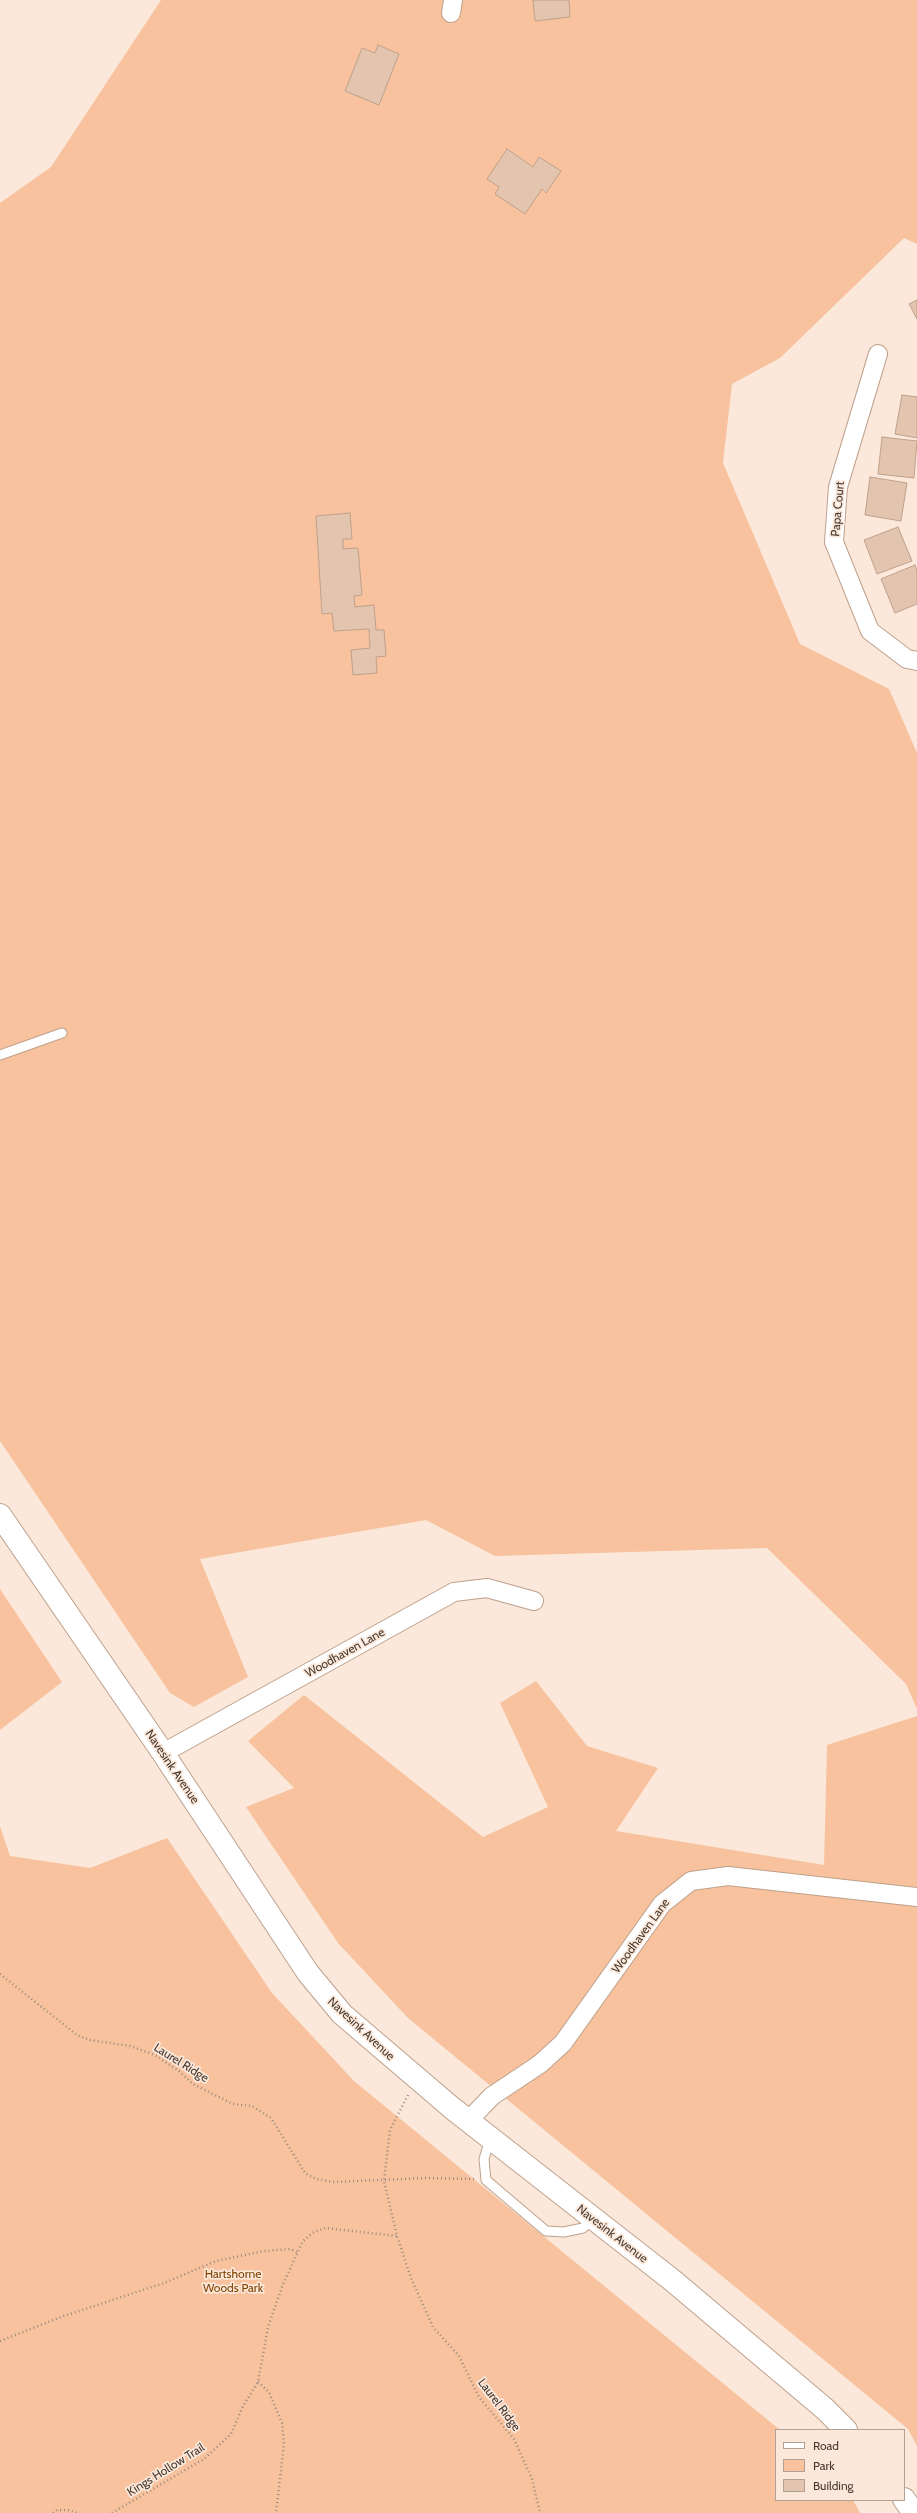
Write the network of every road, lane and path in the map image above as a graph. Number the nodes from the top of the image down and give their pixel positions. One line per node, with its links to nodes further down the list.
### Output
1 (878, 354): 2 (street, Papa Court)
2 (917, 661)
3 (62, 1033): 4 (lane)
4 (0, 1055)
5 (0, 1515): 7 (main road, Navesink Avenue)
6 (534, 1601): 7 (street, Woodhaven Lane)
7 (163, 1753): 10 (main road, Navesink Avenue)
8 (917, 1897): 11 (street, Woodhaven Lane)
9 (0, 1974): 14 (path, Laurel Ridge)
10 (420, 2081): 11 (main road, Navesink Avenue); 14 (path, Laurel Ridge)
11 (468, 2121): 12 (main road, Navesink Avenue)
12 (490, 2138): 13 (lane); 15 (main road, Navesink Avenue)
13 (486, 2180): 14 (path); 15 (lane)
14 (384, 2181): 16 (path, Laurel Ridge)
15 (594, 2219): 20 (main road, Navesink Avenue)
16 (397, 2236): 17 (path, Kings Hollow Trail); 26 (path, Laurel Ridge)
17 (297, 2252): 18 (path); 19 (path, Kings Hollow Trail)
18 (0, 2341)
19 (258, 2382): 24 (path, Kings Hollow Trail); 25 (path)
20 (845, 2429)
21 (905, 2500): 27 (main road)
22 (52, 2513): 23 (path)
23 (77, 2513)
24 (112, 2513)
25 (276, 2513)
26 (540, 2513)
27 (914, 2513)

